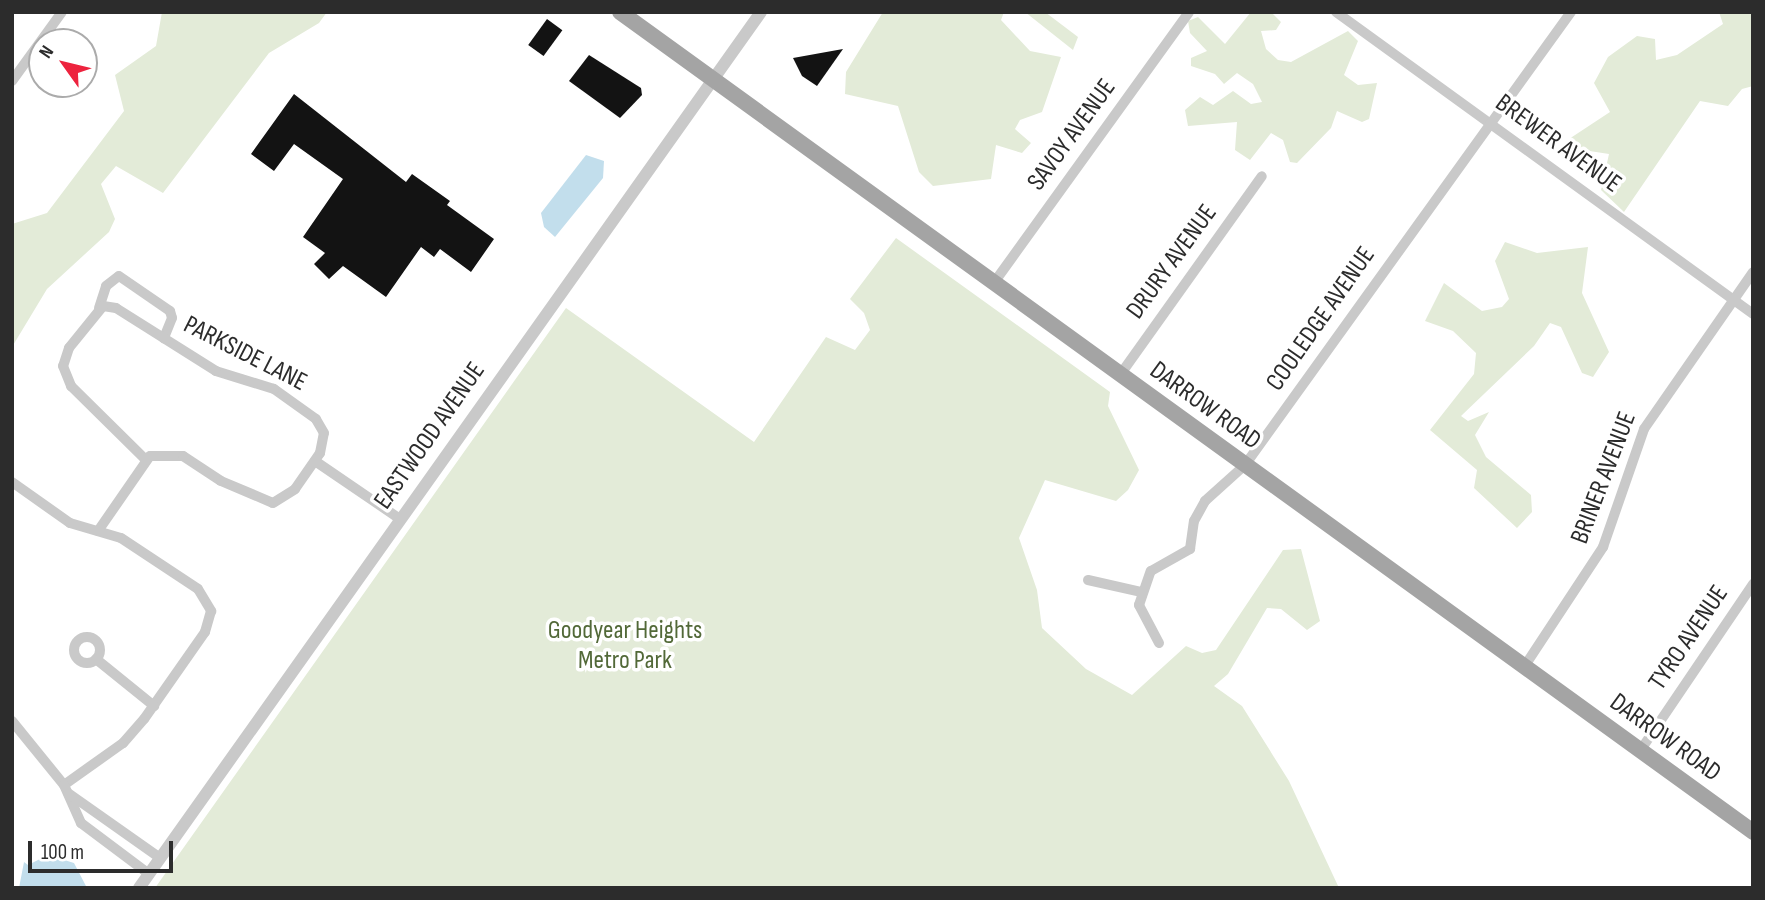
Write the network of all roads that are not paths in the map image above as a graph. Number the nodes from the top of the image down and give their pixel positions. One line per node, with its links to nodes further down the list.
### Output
1 (62, 12): 8 (street)
2 (761, 12): 7 (street, EASTWOOD AVENUE)
3 (1189, 12): 12 (street, SAVOY AVENUE)
4 (1336, 12): 9 (street, BREWER AVENUE)
5 (1571, 12): 9 (street, COOLEDGE AVENUE)
6 (625, 16): 7 (main road, DARROW ROAD)
7 (712, 80): 12 (main road, DARROW ROAD); 22 (street, EASTWOOD AVENUE)
8 (12, 81)
9 (1489, 123): 13 (street, BREWER AVENUE); 20 (street, COOLEDGE AVENUE)
10 (1262, 176): 17 (street, DRURY AVENUE)
11 (1753, 272): 13 (street, BRINER AVENUE)
12 (993, 284): 17 (main road, DARROW ROAD)
13 (1733, 299): 15 (street, BREWER AVENUE); 29 (street, BRINER AVENUE)
14 (99, 308): 16 (street, PARKSIDE LANE); 16 (street); 18 (street)
15 (1753, 314)
16 (164, 338): 19 (street, PARKSIDE LANE)
17 (1120, 375): 20 (main road, DARROW ROAD)
18 (146, 460): 19 (street); 23 (street)
19 (315, 461): 22 (street)
20 (1245, 465): 26 (street, COOLEDGE AVENUE); 29 (main road, DARROW ROAD)
21 (12, 482): 23 (street)
22 (400, 519): 39 (street, EASTWOOD AVENUE)
23 (98, 531): 30 (street)
24 (1088, 580): 26 (street)
25 (1753, 584): 32 (street, TYRO AVENUE)
26 (1141, 592): 27 (street)
27 (1159, 643)
28 (96, 659): 30 (street)
29 (1524, 667): 32 (main road, DARROW ROAD)
30 (155, 706): 33 (street)
31 (12, 721): 33 (street)
32 (1640, 751): 35 (main road, DARROW ROAD)
33 (66, 789): 34 (street); 37 (street)
34 (111, 823): 36 (street); 37 (street)
35 (1753, 832)
36 (131, 836): 38 (street); 39 (street)
37 (99, 839): 38 (street)
38 (119, 853): 40 (street)
39 (160, 858): 40 (street, EASTWOOD AVENUE)
40 (149, 874): 41 (street, EASTWOOD AVENUE)
41 (139, 888)

